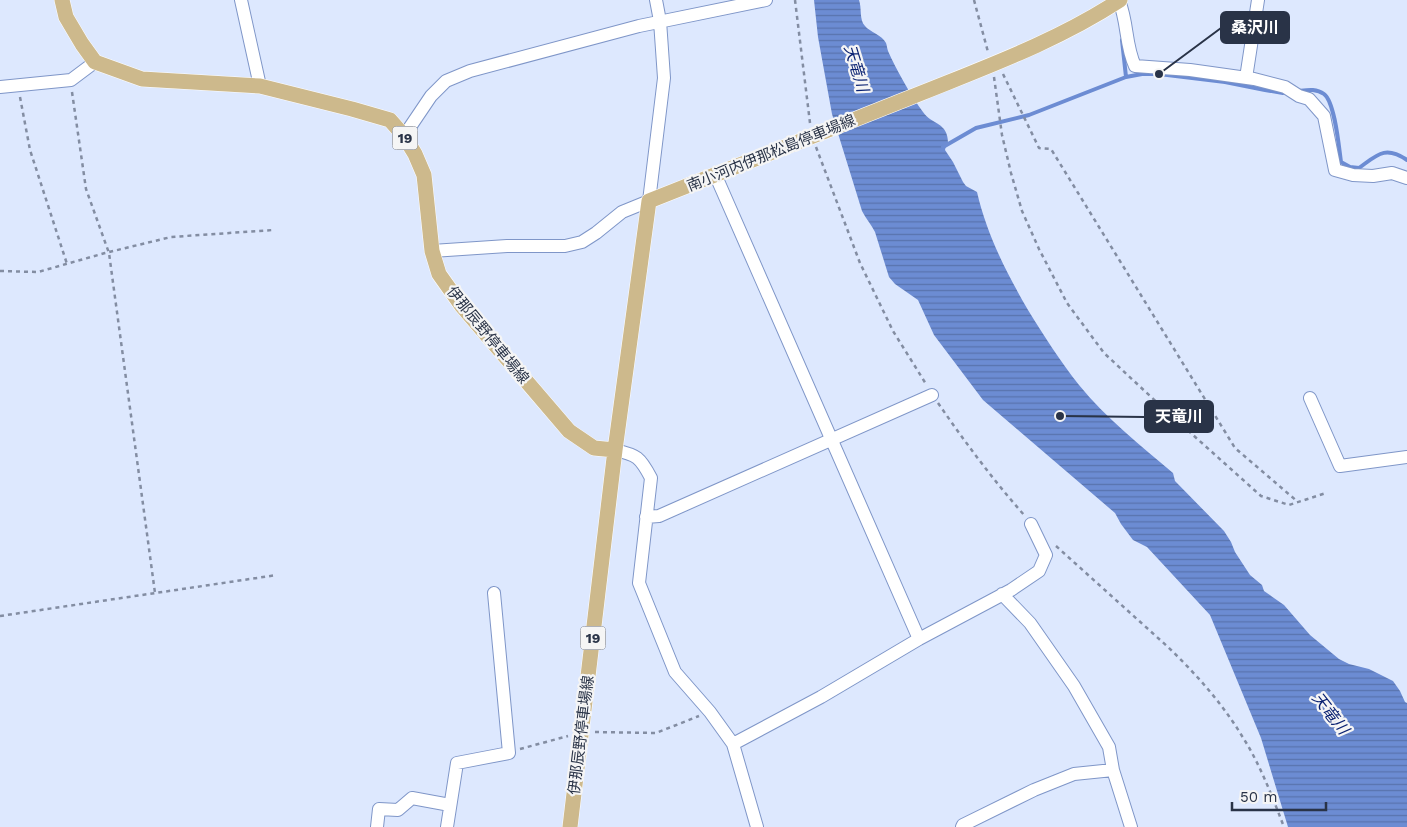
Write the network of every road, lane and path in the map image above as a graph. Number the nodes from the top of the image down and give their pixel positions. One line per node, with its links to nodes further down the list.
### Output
1 (62, 0): 10 (main road)
2 (242, 0): 15 (street)
3 (656, 0): 9 (street)
4 (766, 0): 9 (street)
5 (795, 0): 17 (path)
6 (974, 0): 11 (path)
7 (1120, 0): 11 (main road, 南小河内伊那松島停車場線); 12 (street)
8 (1258, 0): 12 (street)
9 (660, 21): 18 (street); 21 (street)
10 (95, 62): 13 (street); 15 (main road, 伊那辰野停車場線 / 19)
11 (990, 66): 17 (main road, 南小河内伊那松島停車場線); 32 (path); 32 (path)
12 (1246, 78): 20 (street)
13 (71, 80): 14 (street); 37 (path)
14 (17, 85): 16 (street); 24 (path)
15 (260, 86): 18 (main road, 伊那辰野停車場線 / 19)
16 (0, 87)
17 (815, 135): 19 (main road, 南小河内伊那松島停車場線); 26 (path)
18 (404, 136): 23 (main road, 伊那辰野停車場線 / 19)
19 (715, 174): 21 (main road, 南小河内伊那松島停車場線); 28 (street)
20 (1407, 178)
21 (649, 201): 23 (street); 29 (main road)
22 (273, 230): 24 (path)
23 (432, 251): 29 (main road, 伊那辰野停車場線 / 19)
24 (67, 264): 25 (path)
25 (0, 271)
26 (932, 395): 28 (street); 34 (path)
27 (1310, 398): 30 (street)
28 (831, 439): 33 (street); 41 (street)
29 (615, 450): 33 (street); 43 (main road, 伊那辰野停車場線 / 19)
30 (1407, 457)
31 (1326, 493): 32 (path)
32 (1298, 502)
33 (646, 516): 42 (street)
34 (1031, 524): 39 (street)
35 (1053, 543): 54 (path)
36 (277, 575): 37 (path)
37 (155, 593): 40 (path)
38 (494, 593): 45 (street)
39 (1002, 594): 41 (street); 46 (street)
40 (0, 616)
41 (919, 639): 44 (street)
42 (710, 712): 43 (path); 44 (street)
43 (582, 731): 45 (path); 50 (main road, 伊那辰野停車場線 / 19)
44 (733, 744): 51 (street)
45 (509, 753): 47 (street)
46 (1113, 770): 52 (street); 53 (street)
47 (450, 805): 48 (street); 49 (street)
48 (377, 827)
49 (446, 827)
50 (570, 827)
51 (757, 827)
52 (962, 827)
53 (1131, 827)
54 (1284, 827)

